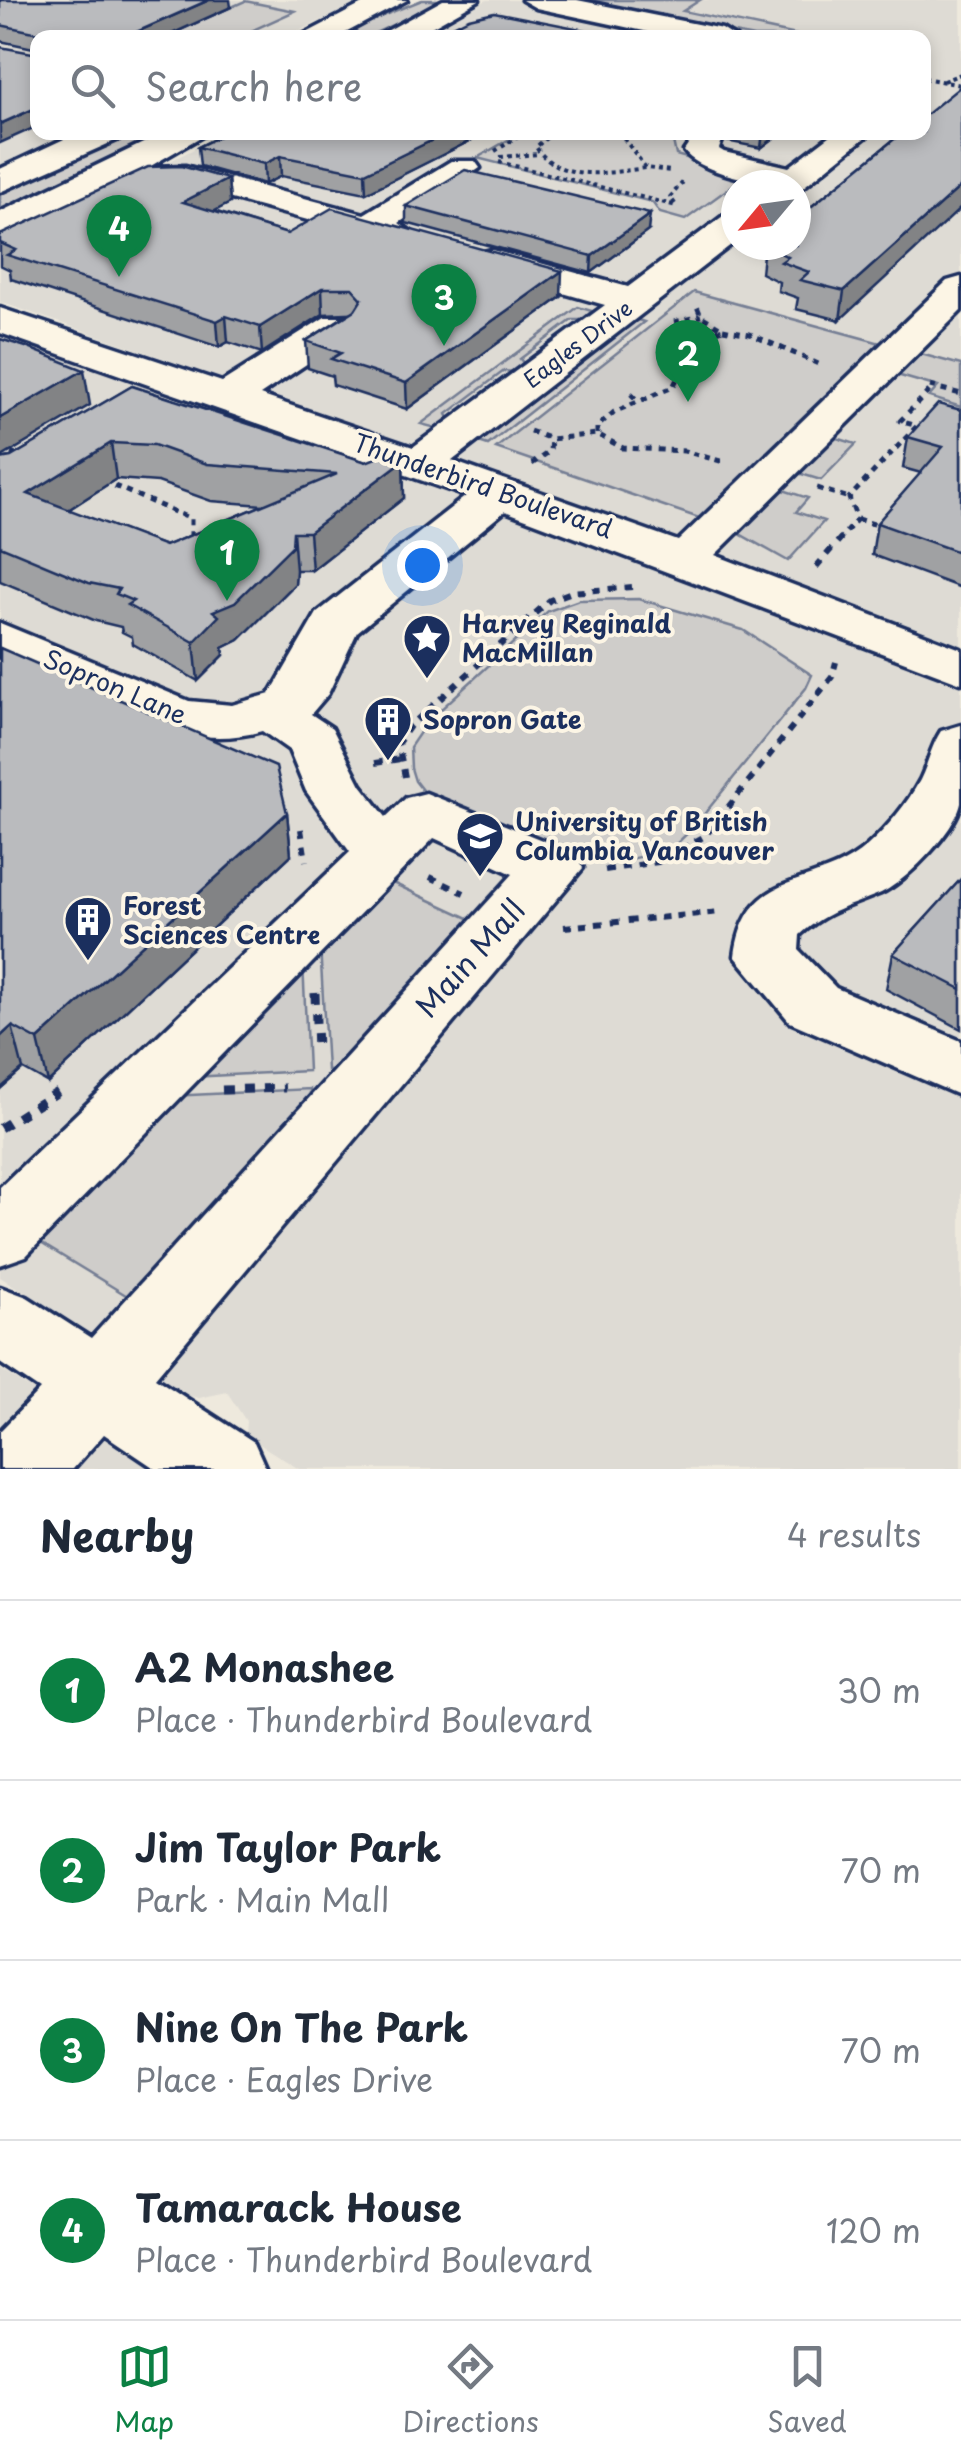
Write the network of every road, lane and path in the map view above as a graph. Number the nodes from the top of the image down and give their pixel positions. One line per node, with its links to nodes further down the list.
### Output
1 (393, 0): 4 (street)
2 (465, 0): 5 (street)
3 (536, 0): 6 (street)
4 (328, 30)
5 (404, 30)
6 (683, 30)
7 (961, 74): 9 (path)
8 (931, 79): 9 (path)
9 (942, 81): 10 (path)
10 (961, 84)
11 (89, 140): 24 (street)
12 (543, 140): 17 (path)
13 (626, 140): 19 (path)
14 (708, 140): 20 (street)
15 (846, 140): 21 (street)
16 (182, 151): 27 (street); 28 (street)
17 (539, 154): 22 (path); 25 (path)
18 (464, 168): 28 (street)
19 (646, 168): 22 (path); 25 (path)
20 (750, 170)
21 (807, 170)
22 (631, 171): 23 (path)
23 (628, 180)
24 (0, 182)
25 (677, 206): 26 (path)
26 (688, 212)
27 (0, 226)
28 (369, 226): 30 (street)
29 (721, 235): 33 (street, Eagles Drive)
30 (426, 242)
31 (463, 253): 33 (street)
32 (961, 289): 38 (street)
33 (634, 301): 52 (street, Eagles Drive)
34 (691, 301): 37 (path)
35 (0, 320): 39 (street, Thunderbird Boulevard)
36 (339, 324): 42 (street)
37 (723, 330): 38 (path); 43 (path)
38 (866, 378): 58 (street)
39 (171, 379): 42 (street, Thunderbird Boulevard); 44 (street)
40 (933, 387): 48 (path)
41 (632, 394): 43 (path)
42 (227, 398): 52 (street, Thunderbird Boulevard)
43 (639, 402): 46 (path)
44 (116, 410)
45 (515, 427): 47 (path)
46 (596, 434): 47 (path); 53 (path)
47 (550, 440): 55 (path)
48 (899, 444): 49 (path); 56 (path)
49 (909, 447)
50 (0, 449): 51 (path)
51 (16, 455)
52 (420, 464): 55 (street, Thunderbird Boulevard)
53 (737, 467)
54 (88, 475): 59 (path)
55 (516, 478): 64 (street, Thunderbird Boulevard); 65 (street)
56 (858, 519): 57 (path); 60 (path)
57 (893, 530)
58 (700, 544)
59 (191, 549)
60 (806, 577)
61 (648, 586): 66 (path)
62 (0, 638): 65 (street, Sopron Lane)
63 (836, 662): 69 (path)
64 (961, 667)
65 (254, 718): 68 (street)
66 (398, 743)
67 (961, 743): 71 (street)
68 (383, 855): 69 (path); 69 (street); 72 (street)
69 (532, 891): 70 (path); 74 (street, Main Mall)
70 (738, 910)
71 (961, 1070)
72 (0, 1234)
73 (0, 1321): 74 (street)
74 (98, 1384): 75 (street, Main Mall); 76 (street)
75 (18, 1469)
76 (225, 1469)

